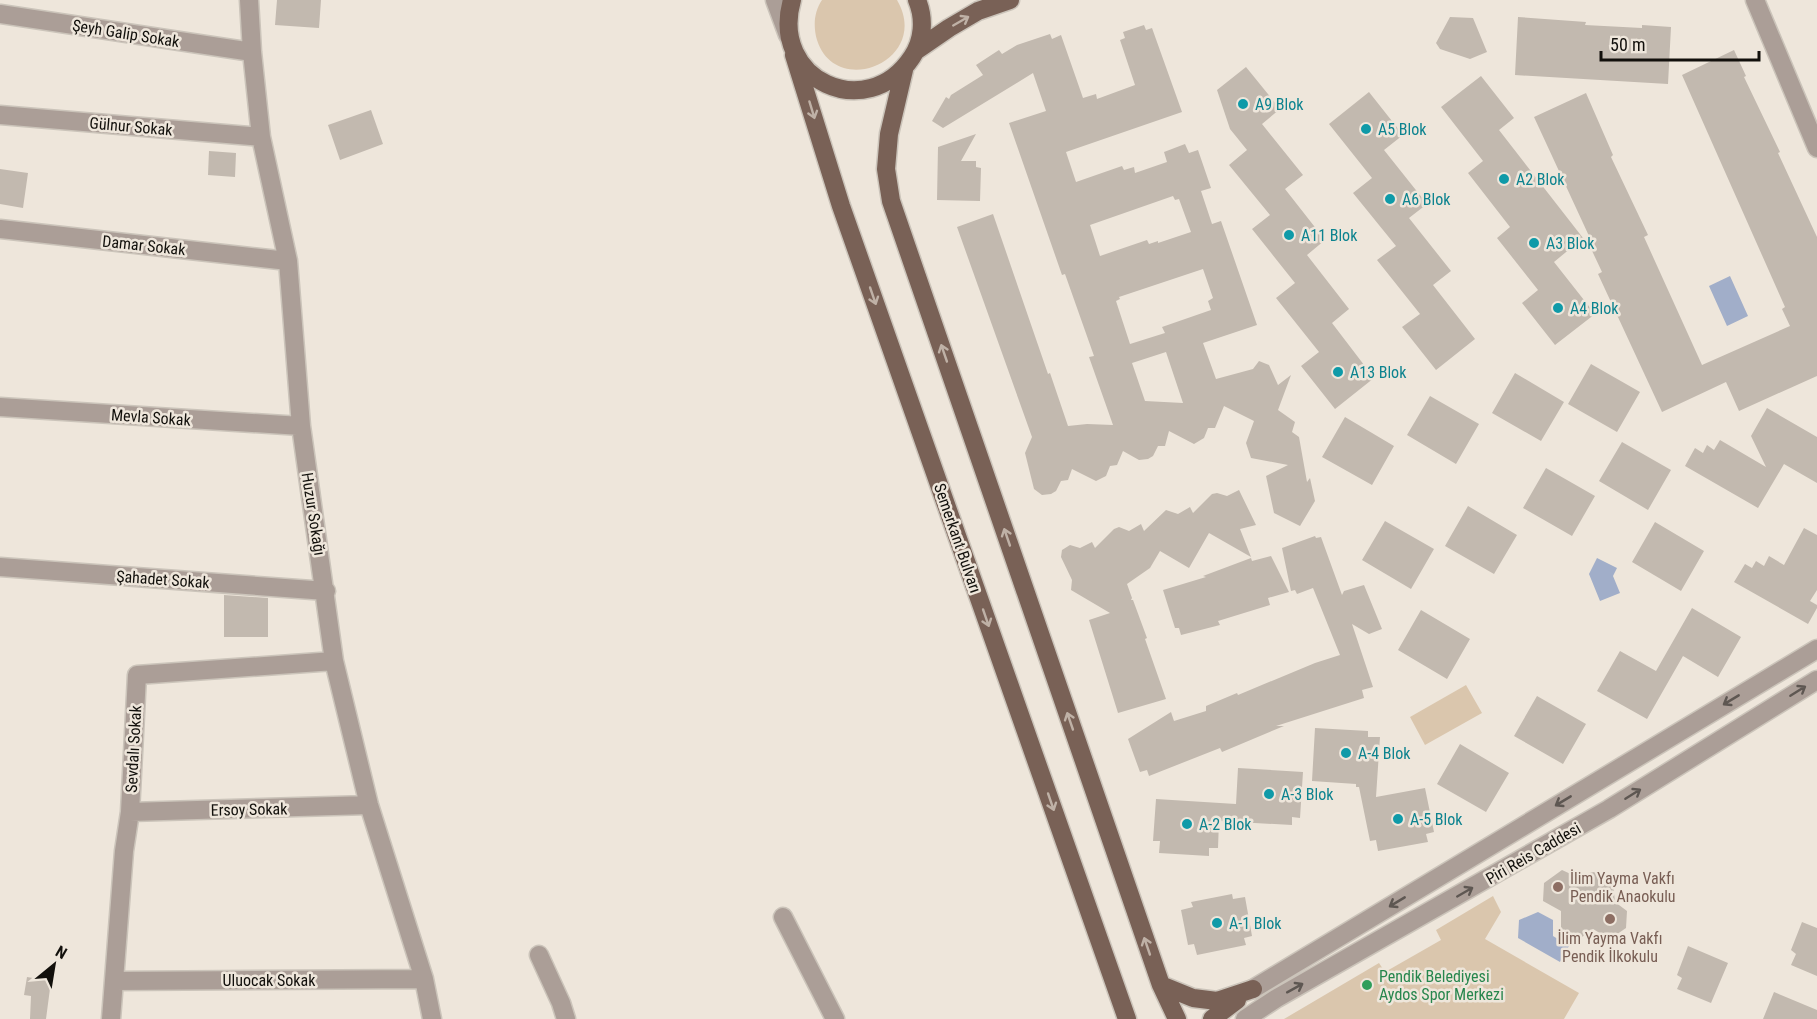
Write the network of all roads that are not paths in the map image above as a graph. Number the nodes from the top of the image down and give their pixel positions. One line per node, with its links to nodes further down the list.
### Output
1 (249, 0): 10 (street, Huzur Sokağı)
2 (775, 0): 8 (street)
3 (792, 0): 8 (main road)
4 (918, 0): 9 (main road)
5 (1010, 0): 9 (main road, one-way to 5)
6 (1755, 0): 15 (street)
7 (0, 14): 10 (street, Şeyh Galip Sokak)
8 (788, 35): 11 (main road, Semerkant Bulvarı)
9 (917, 50): 12 (main road)
10 (252, 52): 14 (street, Huzur Sokağı)
11 (794, 54): 12 (main road); 37 (main road, Semerkant Bulvarı, one-way to 37)
12 (904, 70): 31 (main road, one-way to 12)
13 (0, 115): 14 (street, Gülnur Sokak)
14 (261, 137): 17 (street, Huzur Sokağı)
15 (1817, 148)
16 (0, 229): 17 (street, Damar Sokak)
17 (288, 261): 19 (street, Huzur Sokağı)
18 (0, 407): 19 (street, Mevla Sokak)
19 (301, 426): 21 (street, Huzur Sokağı)
20 (0, 567): 21 (street, Şahadet Sokak)
21 (326, 591): 23 (street, Huzur Sokağı)
22 (1817, 649): 32 (street, Piri Reis Caddesi, one-way to 32)
23 (334, 661): 25 (street, Huzur Sokağı); 26 (street, Sevdalı Sokak)
24 (1817, 680): 40 (street, Piri Reis Caddesi, one-way to 24)
25 (369, 805): 26 (street, Ersoy Sokak); 29 (street, Huzur Sokağı)
26 (130, 812): 30 (street, Sevdalı Sokak)
27 (783, 917): 36 (street)
28 (539, 956): 35 (street)
29 (424, 980): 30 (street, Uluocak Sokak); 34 (street, Huzur Sokağı)
30 (114, 981): 33 (street, Sevdalı Sokak)
31 (1161, 985): 32 (main road); 38 (main road)
32 (1253, 989): 39 (main road)
33 (111, 1019)
34 (432, 1019)
35 (566, 1019)
36 (835, 1019)
37 (1127, 1019)
38 (1177, 1019)
39 (1212, 1019)
40 (1245, 1019)

